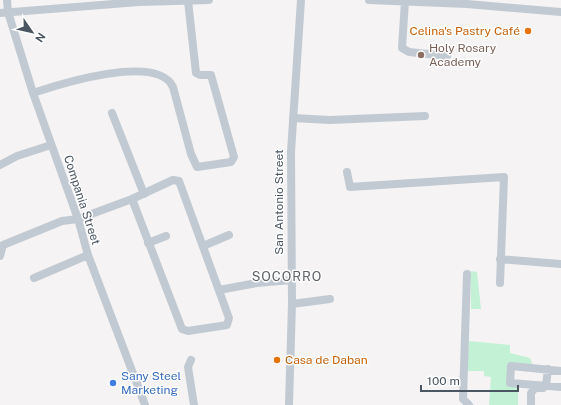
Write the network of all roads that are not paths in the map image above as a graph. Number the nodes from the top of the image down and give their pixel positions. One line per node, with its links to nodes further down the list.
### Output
1 (7, 0): 10 (street, Compania Street)
2 (209, 0): 5 (street)
3 (301, 0): 15 (street, San Antonio Street)
4 (369, 0): 6 (street)
5 (188, 1): 7 (street); 12 (street)
6 (405, 1): 8 (street); 11 (street)
7 (123, 2): 10 (street)
8 (466, 2): 9 (street)
9 (561, 12)
10 (4, 13): 12 (street, Compania Street)
11 (447, 56)
12 (33, 93): 16 (street, Compania Street)
13 (112, 113): 19 (street)
14 (425, 116): 15 (street)
15 (294, 118): 32 (street, San Antonio Street)
16 (52, 145): 17 (street); 21 (street, Compania Street)
17 (0, 165)
18 (347, 172): 28 (street)
19 (144, 194): 20 (street); 25 (street)
20 (132, 199): 21 (street); 24 (street)
21 (78, 219): 26 (street, Compania Street); 27 (street)
22 (229, 235): 25 (street)
23 (166, 236): 24 (street)
24 (148, 243): 34 (street)
25 (203, 246): 34 (street)
26 (88, 255): 31 (street); 43 (street, Compania Street)
27 (0, 256)
28 (500, 260): 29 (street); 33 (street)
29 (561, 264)
30 (467, 274): 46 (street)
31 (34, 278)
32 (291, 280): 34 (street); 36 (street, San Antonio Street)
33 (500, 283)
34 (219, 290)
35 (330, 299): 36 (street)
36 (292, 304): 45 (street, San Antonio Street)
37 (191, 360): 44 (street)
38 (548, 369): 39 (street); 40 (street); 40 (street)
39 (561, 371)
40 (546, 386): 41 (street)
41 (561, 387)
42 (561, 391): 47 (street)
43 (145, 405)
44 (194, 405)
45 (289, 405)
46 (469, 405)
47 (531, 405)

